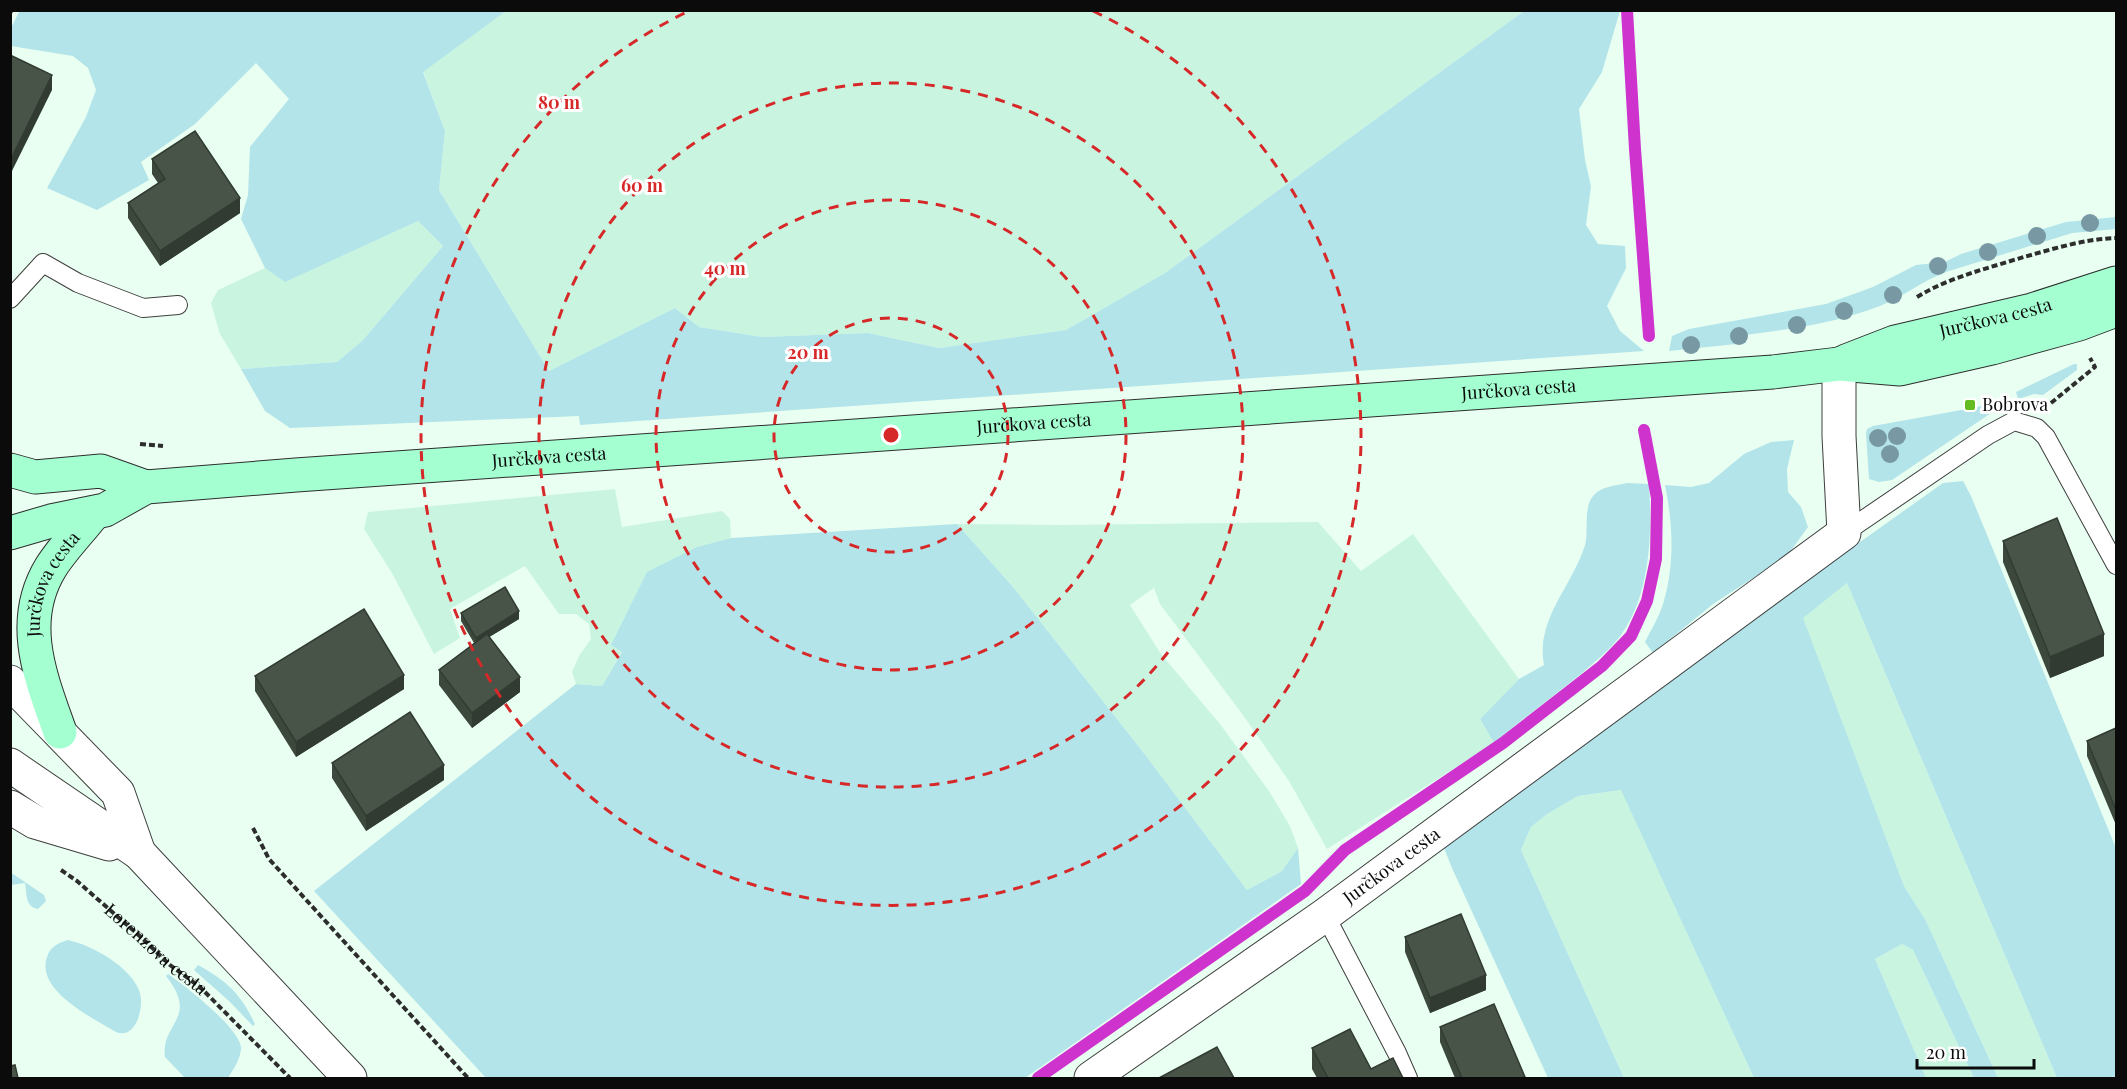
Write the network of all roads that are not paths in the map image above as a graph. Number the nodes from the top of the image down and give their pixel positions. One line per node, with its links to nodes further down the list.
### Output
1 (2116, 283): 5 (main road, Jurčkova cesta)
2 (10, 300): 3 (lane)
3 (178, 305)
4 (2116, 310): 5 (main road, Jurčkova cesta)
5 (1839, 364): 7 (main road, Jurčkova cesta); 10 (street)
6 (19, 480): 7 (main road, Jurčkova cesta)
7 (146, 487): 8 (main road, Jurčkova cesta)
8 (94, 513): 9 (main road, Jurčkova cesta); 14 (main road, Jurčkova cesta)
9 (10, 533)
10 (1844, 533): 11 (lane); 18 (street, Jurčkova cesta)
11 (2116, 565)
12 (10, 682): 14 (street)
13 (10, 714): 14 (street)
14 (60, 732): 17 (street)
15 (10, 765): 17 (street)
16 (10, 807): 17 (street)
17 (139, 853): 19 (street)
18 (1325, 915): 20 (street, Jurčkova cesta); 21 (lane, Jurčkova cesta)
19 (350, 1078)
20 (1091, 1078)
21 (1408, 1078)

